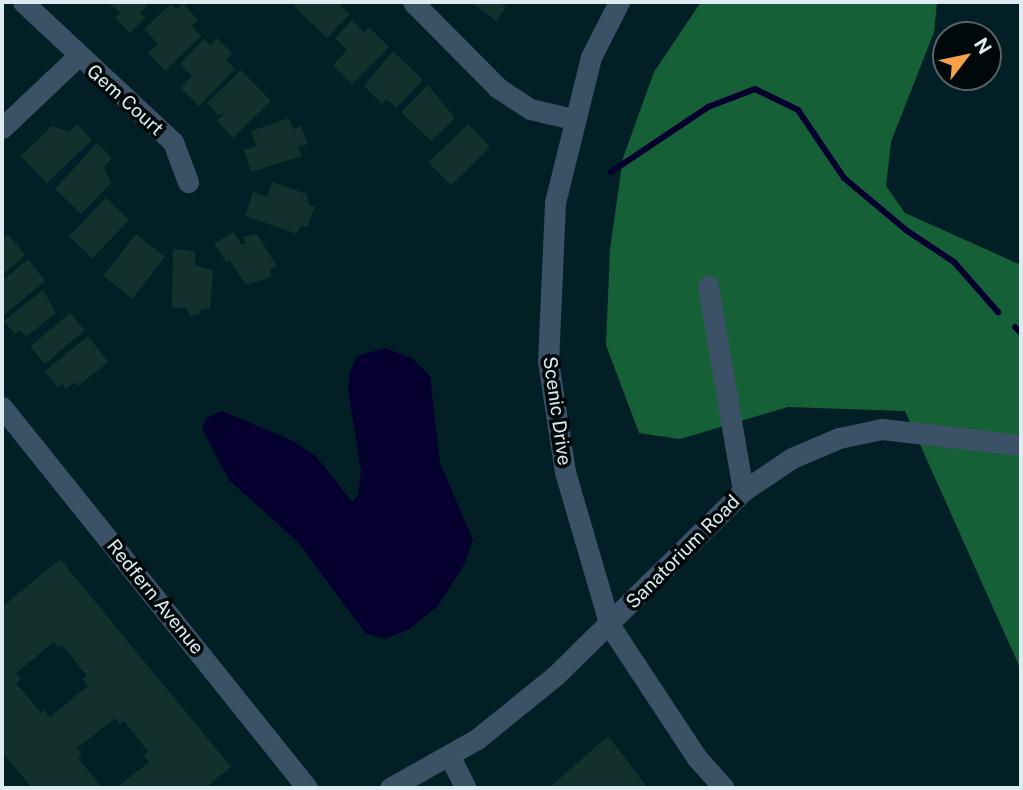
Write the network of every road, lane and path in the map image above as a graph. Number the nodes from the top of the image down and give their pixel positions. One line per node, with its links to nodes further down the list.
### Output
1 (23, 2): 4 (street, Gem Court)
2 (413, 2): 5 (street)
3 (619, 2): 5 (street, Scenic Drive)
4 (78, 57): 6 (street); 7 (street, Gem Court)
5 (573, 119): 12 (street, Scenic Drive)
6 (2, 128)
7 (188, 182)
8 (708, 286): 11 (street)
9 (2, 407): 14 (street, Redfern Avenue)
10 (1021, 445): 11 (street, Sanatorium Road)
11 (743, 491): 12 (street, Sanatorium Road)
12 (610, 626): 13 (street, Sanatorium Road); 17 (street, Scenic Drive)
13 (450, 757): 15 (street, Sanatorium Road); 16 (street)
14 (307, 788)
15 (390, 788)
16 (466, 788)
17 (724, 788)

